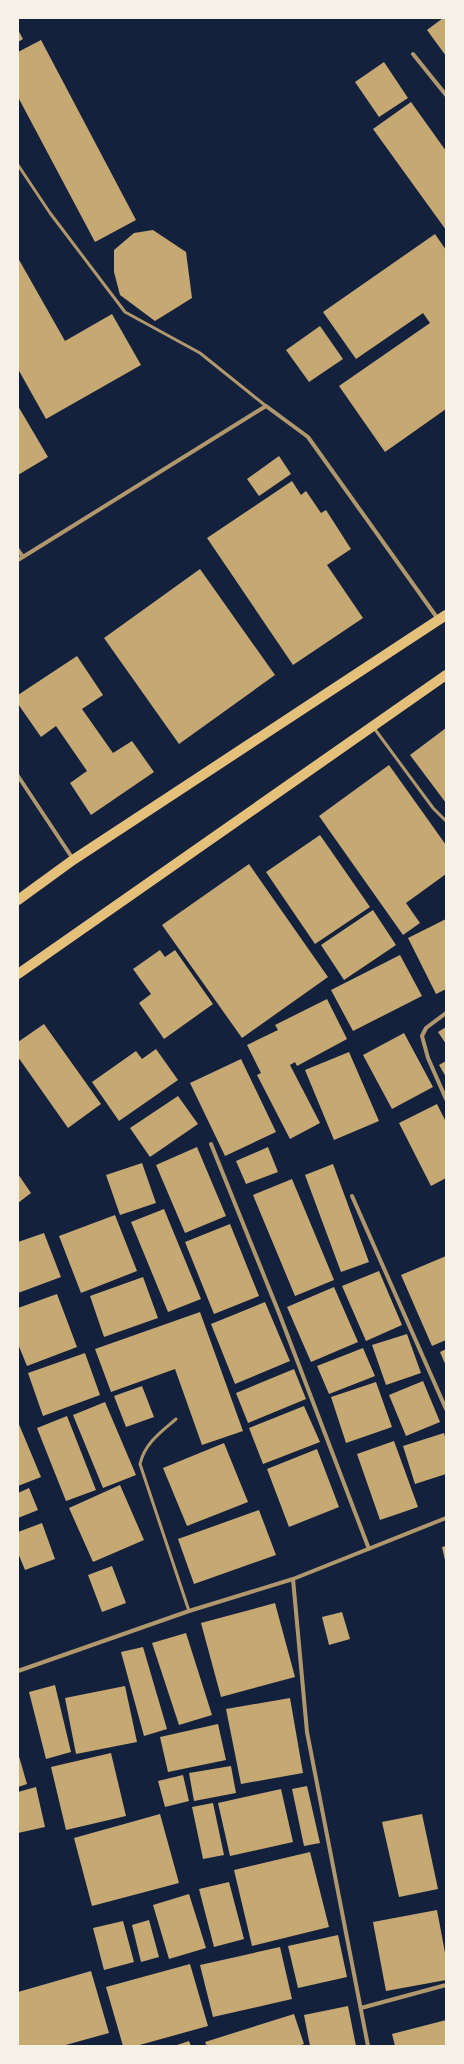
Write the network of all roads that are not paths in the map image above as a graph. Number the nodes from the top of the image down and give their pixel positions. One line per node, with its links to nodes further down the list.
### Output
1 (413, 54): 2 (street)
2 (446, 95)
3 (18, 164): 4 (lane)
4 (266, 406): 6 (street); 8 (street)
5 (18, 550): 6 (street)
6 (22, 557): 7 (street)
7 (18, 560)
8 (442, 617): 13 (main road)
9 (446, 675): 10 (main road)
10 (373, 727): 12 (lane); 15 (main road)
11 (18, 776): 13 (street)
12 (446, 821)
13 (74, 860): 14 (main road)
14 (18, 900)
15 (18, 974)
16 (446, 1013): 17 (street)
17 (446, 1099)
18 (211, 1144): 23 (street)
19 (352, 1196): 20 (street)
20 (446, 1409)
21 (176, 1419): 25 (lane)
22 (446, 1518): 23 (street)
23 (369, 1548): 24 (street)
24 (294, 1579): 25 (street); 28 (street)
25 (189, 1610): 26 (street)
26 (18, 1670)
27 (446, 1985): 28 (street)
28 (361, 2008): 29 (street)
29 (368, 2046)

